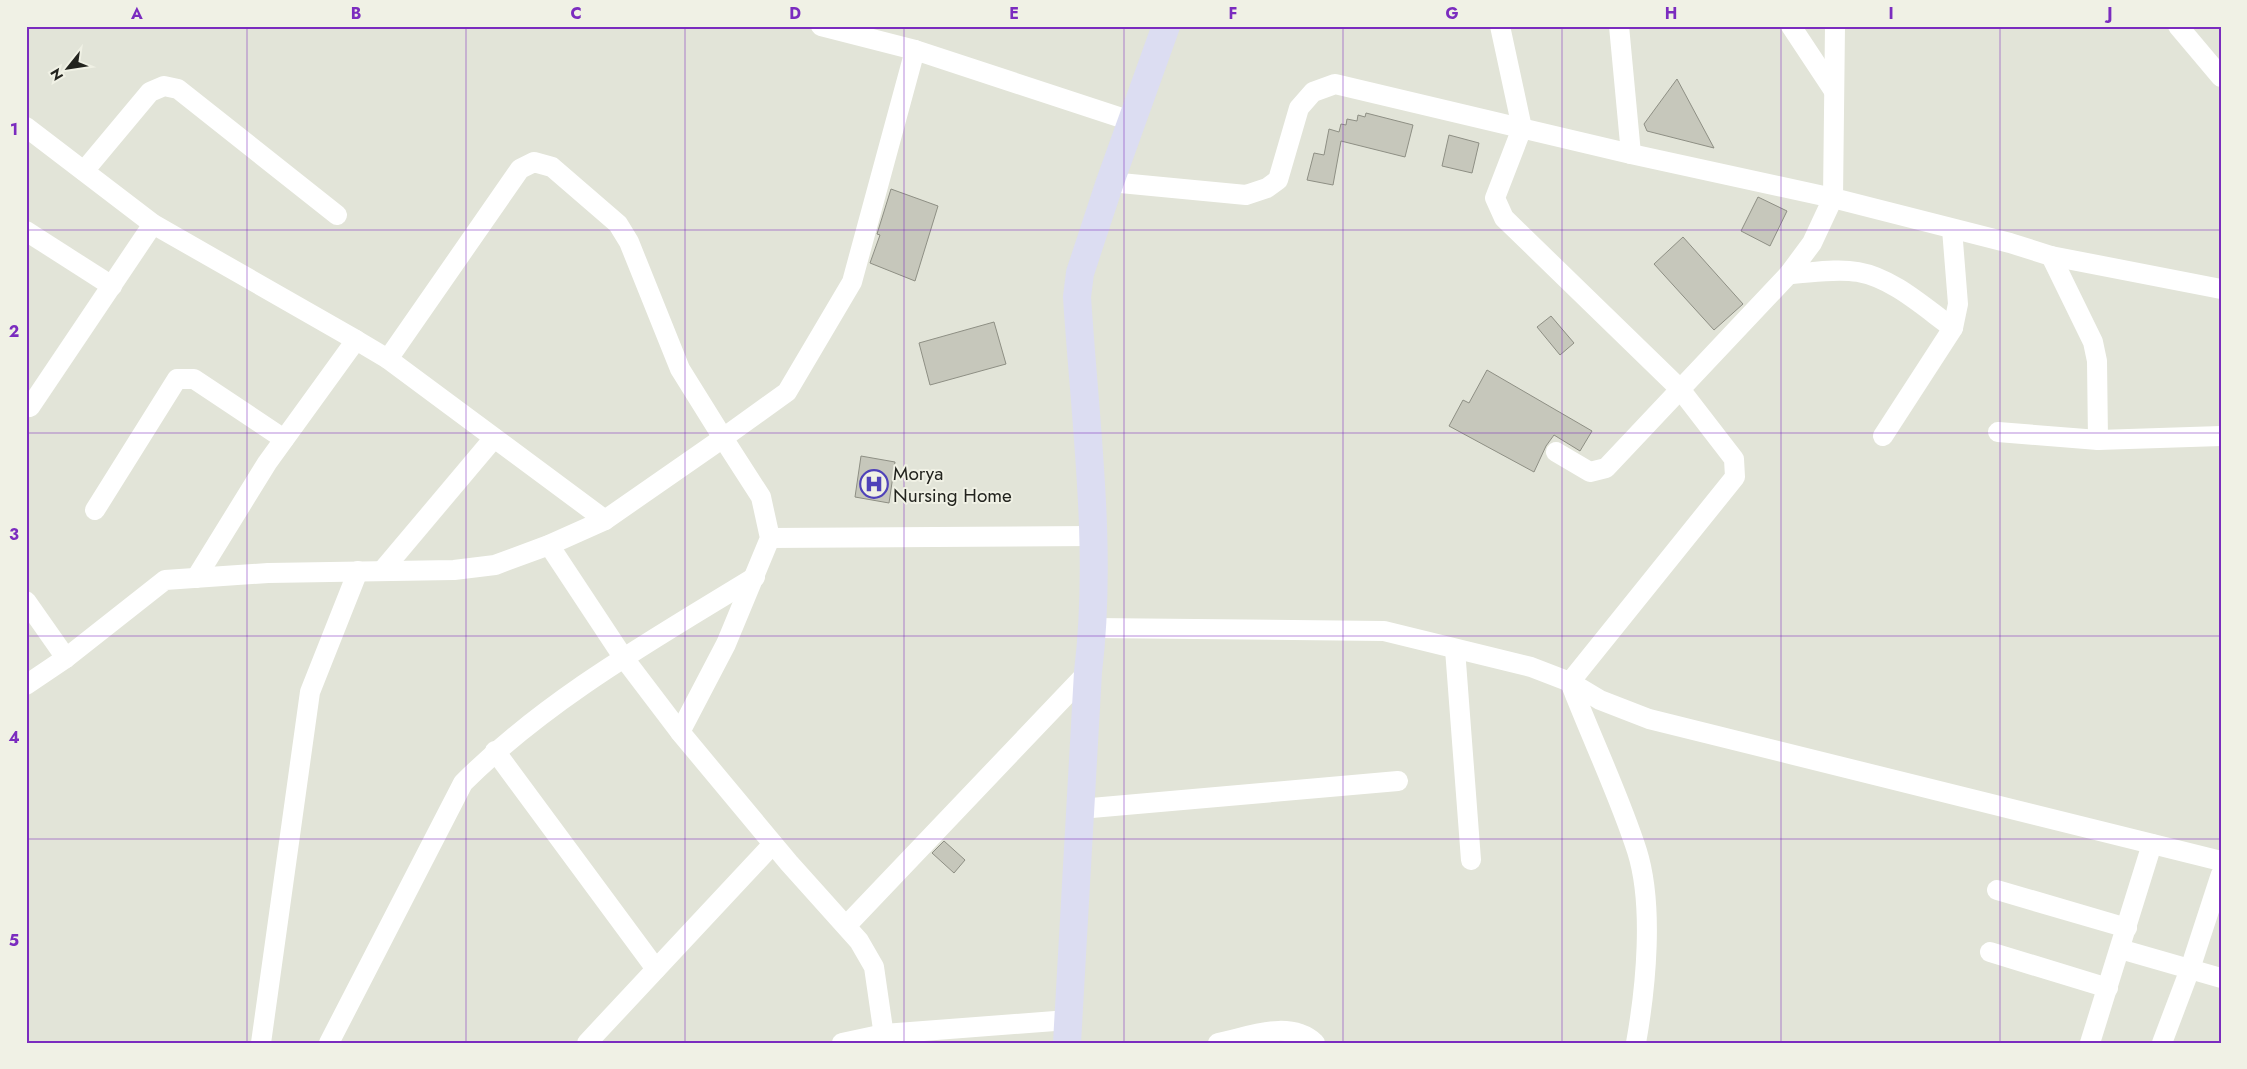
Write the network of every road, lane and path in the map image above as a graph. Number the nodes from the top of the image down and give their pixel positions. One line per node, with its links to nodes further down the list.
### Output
1 (820, 26): 8 (street)
2 (1166, 26): 11 (main road)
3 (1500, 26): 13 (street)
4 (1619, 26): 14 (street)
5 (1791, 26): 10 (street)
6 (1835, 26): 10 (street)
7 (2178, 26): 9 (street)
8 (915, 50): 11 (street); 35 (street)
9 (2221, 77)
10 (1834, 91): 17 (street)
11 (1131, 121): 16 (main road)
12 (26, 127): 15 (street)
13 (1522, 128): 14 (street); 16 (street); 29 (street)
14 (1631, 154): 17 (street)
15 (84, 171): 18 (street); 19 (street)
16 (1110, 182): 41 (main road)
17 (1833, 198): 20 (street); 23 (street)
18 (337, 215)
19 (153, 224): 24 (street); 27 (street)
20 (1952, 229): 22 (street); 26 (street)
21 (26, 231): 24 (street)
22 (2051, 256): 25 (street); 37 (street)
23 (1788, 274): 26 (street); 29 (street)
24 (112, 286): 30 (street)
25 (2221, 289)
26 (1953, 328): 32 (street)
27 (356, 340): 28 (street); 36 (street)
28 (388, 359): 34 (street); 35 (street)
29 (1680, 390): 38 (street); 54 (street)
30 (28, 407)
31 (1998, 432): 37 (street)
32 (1883, 436)
33 (2221, 436): 37 (street)
34 (494, 438): 40 (street); 45 (street)
35 (723, 438): 40 (street); 42 (street)
36 (284, 439): 39 (street); 47 (street)
37 (2098, 440)
38 (1556, 452)
39 (95, 510)
40 (605, 520): 43 (street)
41 (1093, 536): 42 (street); 49 (main road)
42 (770, 538): 46 (street)
43 (549, 545): 45 (street); 51 (street)
44 (358, 571): 45 (street); 47 (street); 78 (street)
45 (382, 571)
46 (756, 577): 51 (street); 56 (street)
47 (196, 578): 52 (street)
48 (26, 601): 52 (street)
49 (1094, 628): 50 (street); 53 (main road)
50 (1455, 649): 54 (street); 62 (street)
51 (624, 657): 56 (street); 57 (street)
52 (66, 658): 55 (street)
53 (1088, 672): 59 (main road); 66 (street)
54 (1570, 682): 61 (street); 83 (street)
55 (26, 685)
56 (680, 732): 60 (street)
57 (495, 751): 71 (street); 79 (street)
58 (1398, 781): 59 (street)
59 (1080, 809): 74 (main road)
60 (774, 844): 66 (street); 71 (street)
61 (2152, 844): 63 (street); 67 (street)
62 (1471, 860)
63 (2221, 860)
64 (2221, 874): 70 (street)
65 (1997, 890): 67 (street)
66 (846, 926): 75 (street)
67 (2127, 928): 68 (street)
68 (2120, 949): 70 (street); 73 (street)
69 (1990, 952): 73 (street)
70 (2190, 969): 72 (street); 85 (street)
71 (656, 970): 80 (street)
72 (2221, 978)
73 (2108, 988): 84 (street)
74 (1068, 1031): 75 (street)
75 (884, 1039): 81 (street)
76 (1248, 1040): 77 (street); 82 (street)
77 (1318, 1041)
78 (261, 1043)
79 (329, 1043)
80 (587, 1043)
81 (842, 1043)
82 (1218, 1043)
83 (1636, 1043)
84 (2090, 1043)
85 (2162, 1043)

